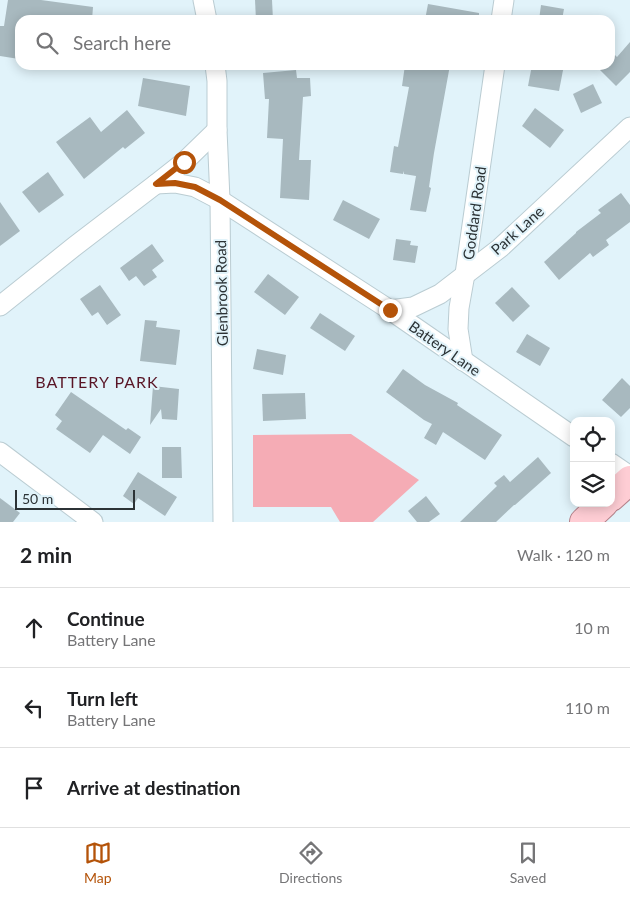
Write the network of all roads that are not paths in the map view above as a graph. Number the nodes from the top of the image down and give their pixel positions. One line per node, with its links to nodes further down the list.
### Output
1 (203, 0): 3 (street)
2 (504, 0): 4 (street)
3 (206, 15)
4 (502, 15)
5 (216, 70): 8 (street, Glenbrook Road)
6 (494, 70): 11 (street, Goddard Road)
7 (630, 126): 11 (street, Park Lane)
8 (217, 130): 9 (street); 10 (street, Glenbrook Road)
9 (156, 184): 10 (street, Battery Lane); 12 (street)
10 (220, 200): 13 (street, Battery Lane); 22 (street, Glenbrook Road)
11 (465, 274): 13 (street, Park Lane); 14 (street, Goddard Road)
12 (0, 306)
13 (390, 310): 14 (street, Battery Lane)
14 (462, 360): 15 (street, Battery Lane)
15 (570, 434)
16 (0, 452): 21 (street)
17 (615, 466): 18 (street)
18 (630, 478): 19 (main road)
19 (615, 493)
20 (600, 507): 23 (main road)
21 (93, 522)
22 (223, 522)
23 (584, 522)

